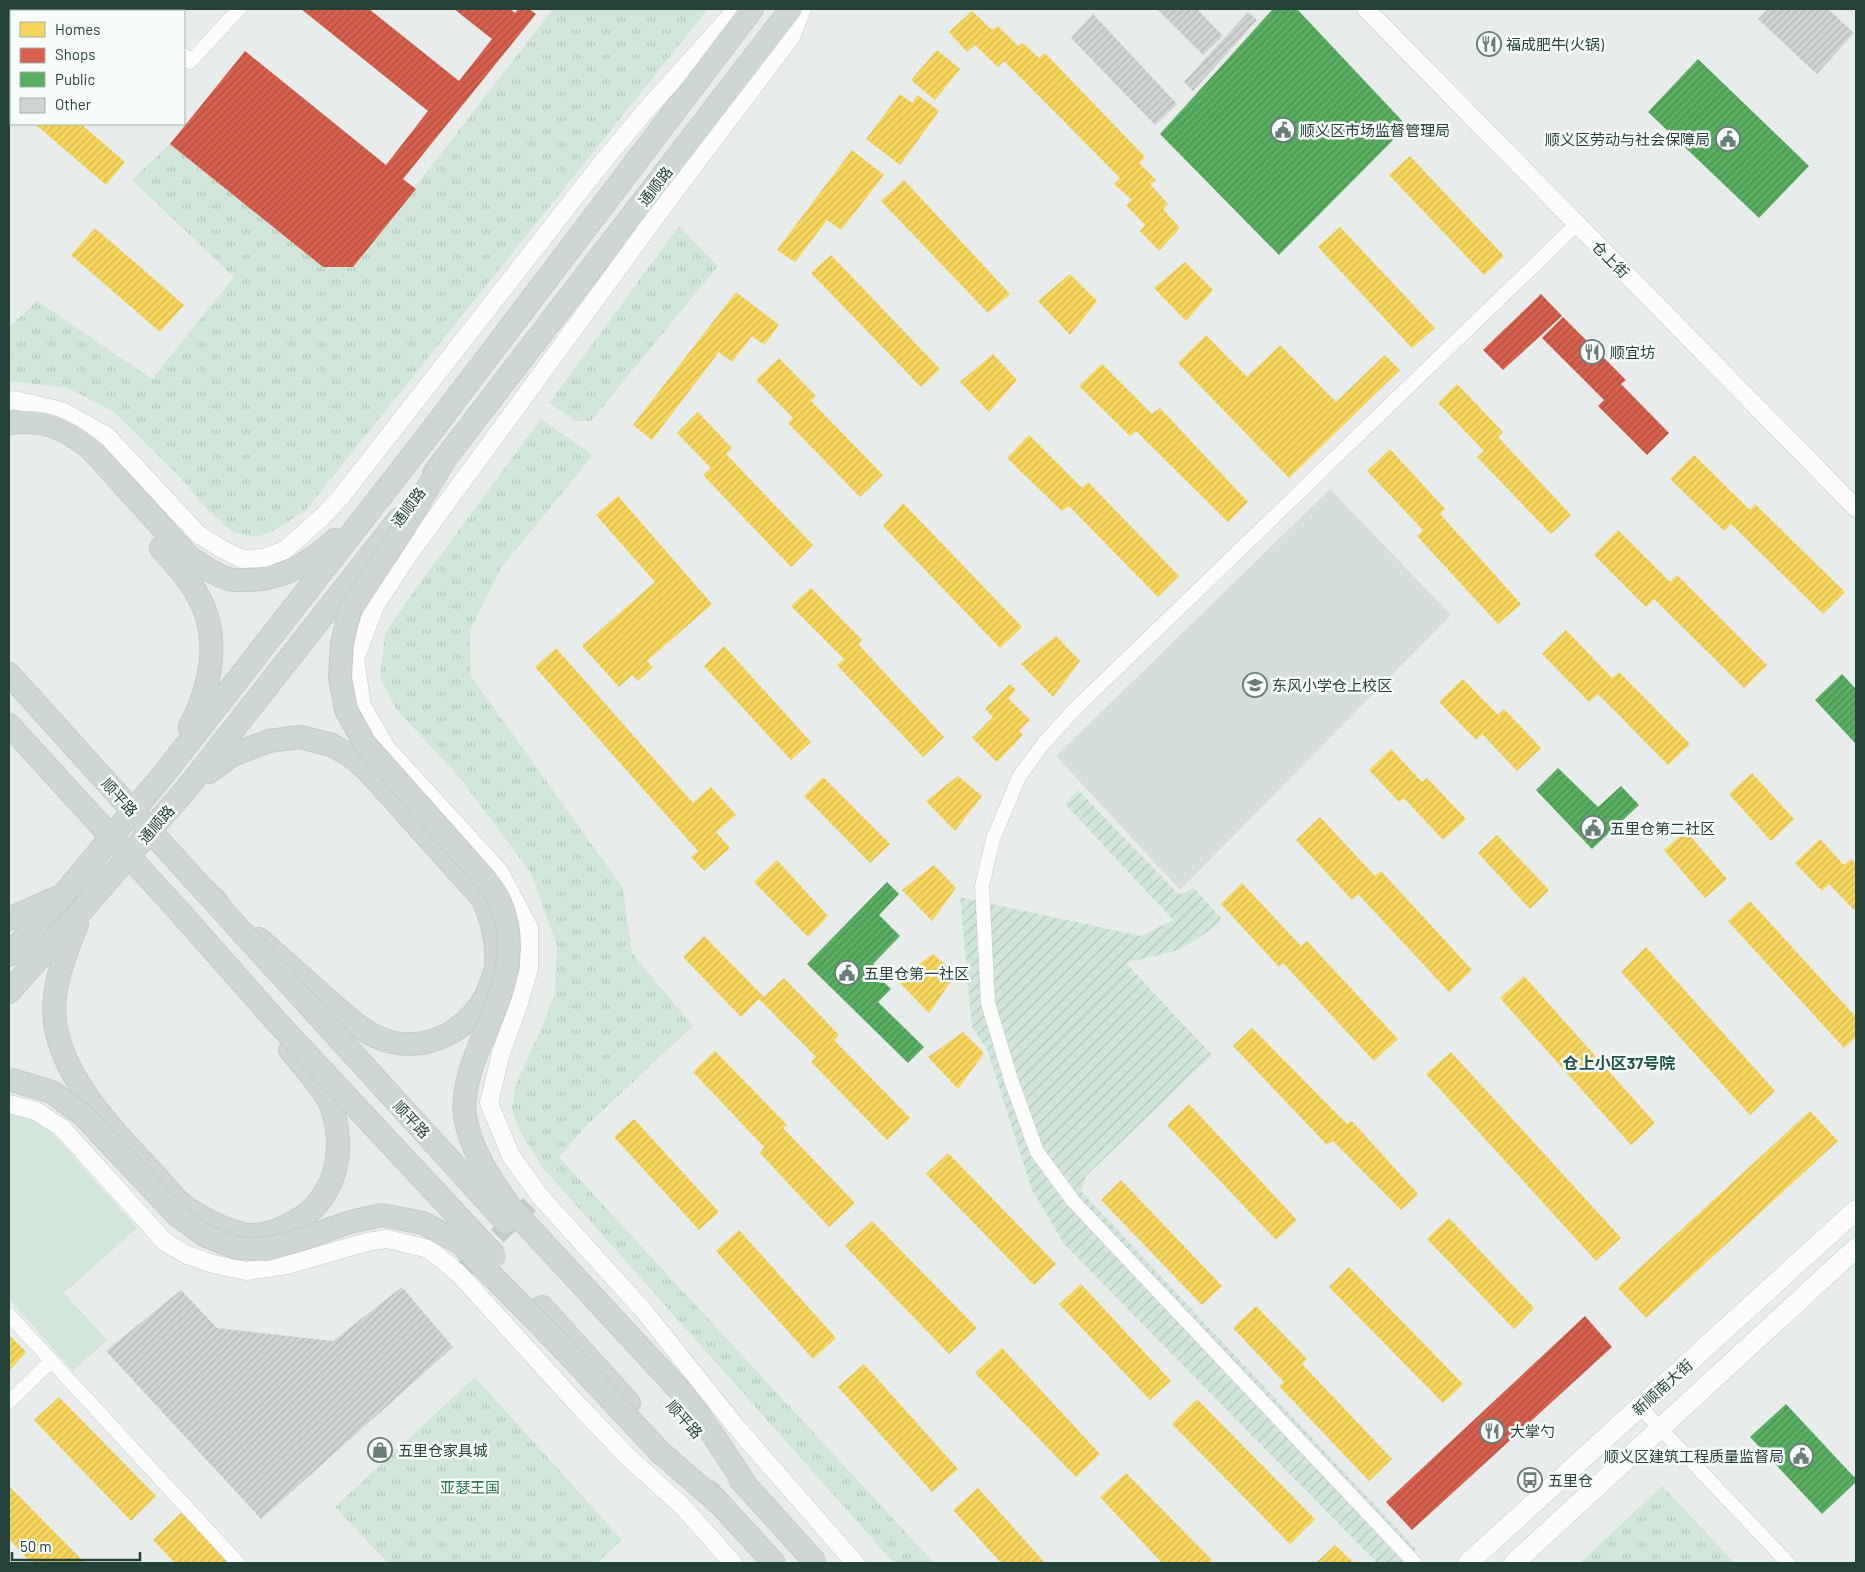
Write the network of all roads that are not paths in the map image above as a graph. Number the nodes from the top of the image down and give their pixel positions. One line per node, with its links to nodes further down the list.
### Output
1 (239, 9): 7 (street)
2 (737, 9): 9 (street)
3 (752, 9): 12 (main road, 通顺路)
4 (792, 9): 13 (main road, 通顺路)
5 (802, 9): 43 (street)
6 (1366, 9): 8 (street, 仓上街)
7 (185, 56)
8 (1577, 224): 14 (street, 仓上街); 44 (street)
9 (9, 401)
10 (9, 423): 12 (main road)
11 (9, 437): 19 (main road)
12 (427, 437): 19 (main road, 通顺路)
13 (445, 459): 20 (main road, 通顺路, bridge); 37 (main road, bridge)
14 (1856, 508)
15 (9, 666): 17 (main road)
16 (9, 674): 17 (main road, 顺平路)
17 (41, 711): 21 (main road, 顺平路)
18 (9, 725): 25 (main road, 顺平路, bridge)
19 (167, 770): 22 (main road, 通顺路)
20 (188, 787): 21 (main road, bridge); 23 (main road, 通顺路)
21 (202, 888): 37 (main road, 顺平路, bridge)
22 (64, 894): 24 (main road); 26 (main road, 通顺路)
23 (83, 909): 25 (main road, bridge); 27 (main road, 通顺路)
24 (9, 919)
25 (198, 933): 38 (main road, 顺平路, bridge)
26 (9, 955)
27 (9, 992)
28 (9, 1078): 38 (main road, bridge)
29 (9, 1104): 40 (street)
30 (1856, 1210): 35 (main road, 新顺南大街)
31 (1856, 1248): 36 (main road, 新顺南大街)
32 (9, 1315): 33 (street)
33 (52, 1361): 34 (street); 39 (street)
34 (9, 1402)
35 (1640, 1407): 36 (street); 45 (main road, 新顺南大街)
36 (1661, 1428): 46 (main road, 新顺南大街); 47 (street)
37 (748, 1488): 42 (main road, 顺平路, bridge)
38 (721, 1505): 41 (main road, 顺平路)
39 (238, 1563)
40 (734, 1563)
41 (774, 1563)
42 (816, 1563)
43 (855, 1563)
44 (1415, 1563)
45 (1468, 1563)
46 (1514, 1563)
47 (1788, 1563)

